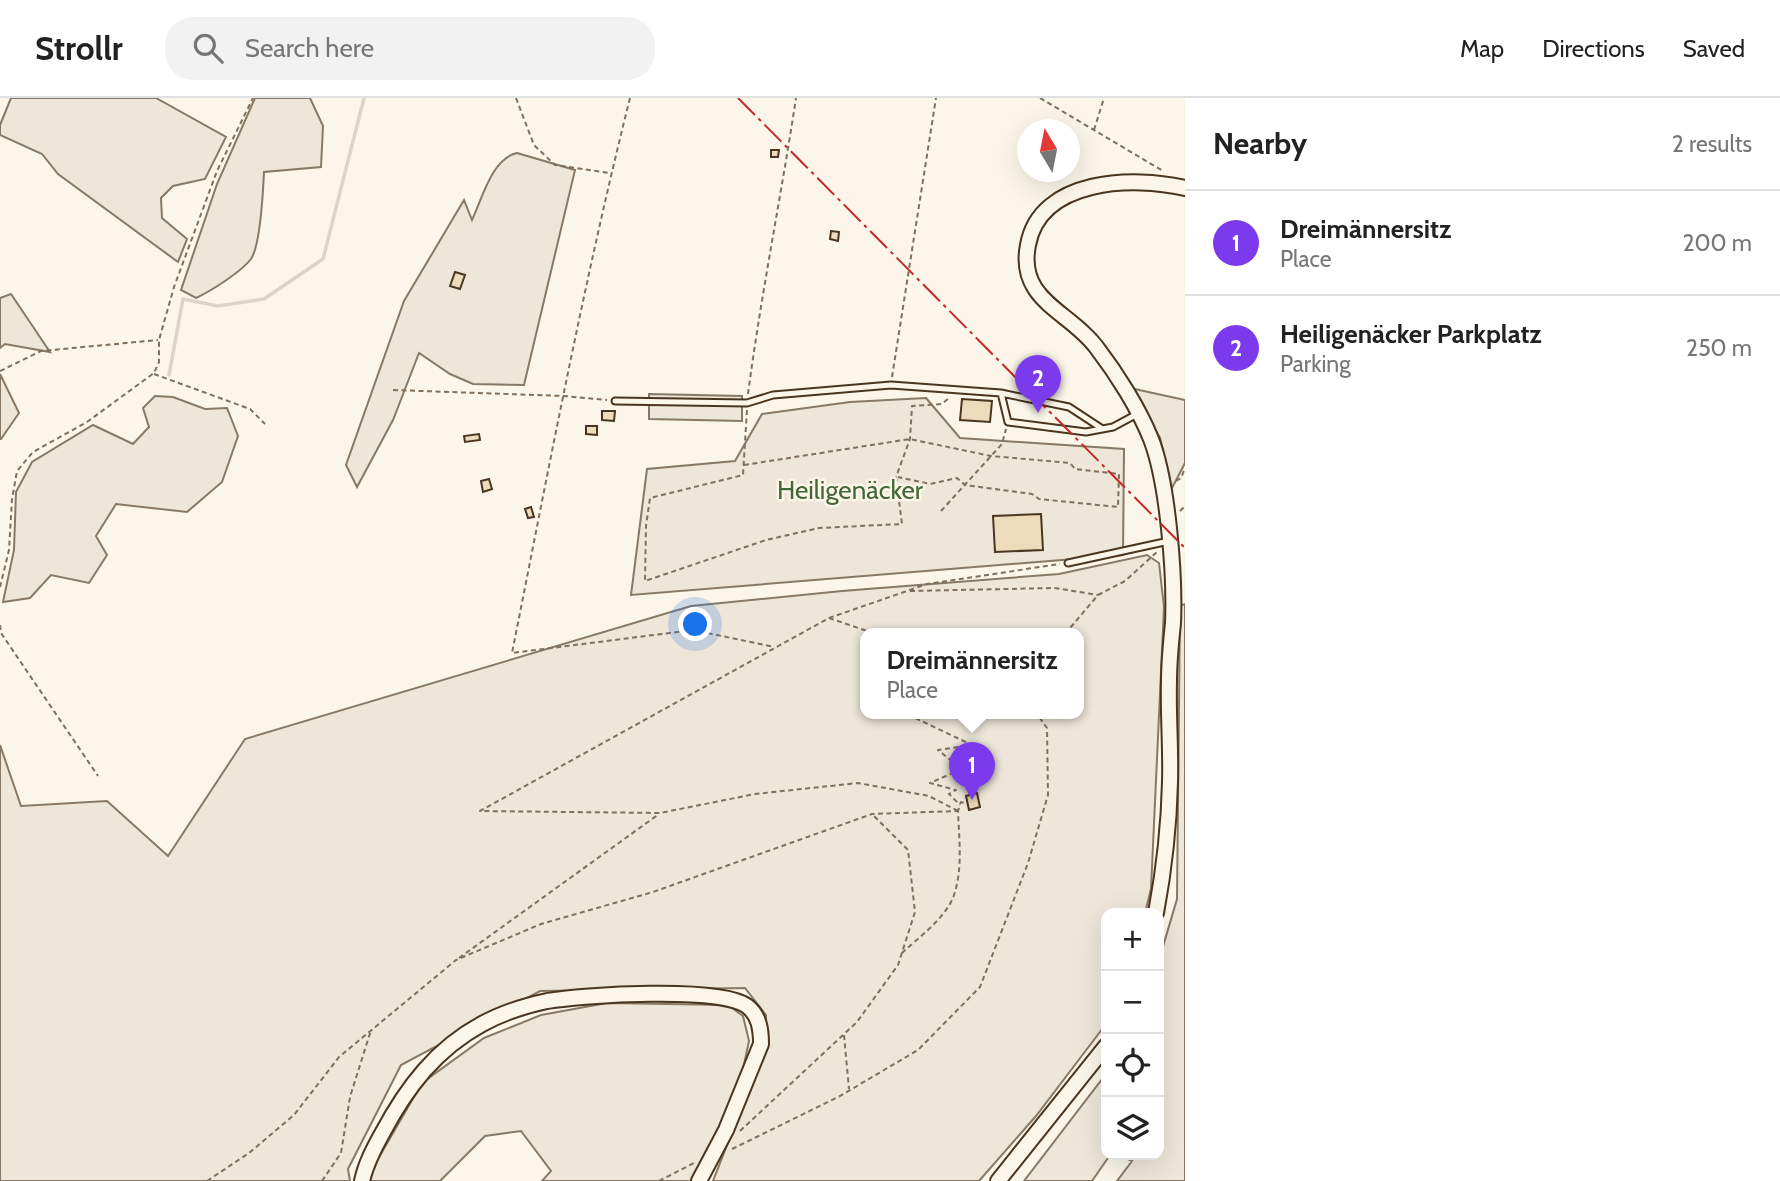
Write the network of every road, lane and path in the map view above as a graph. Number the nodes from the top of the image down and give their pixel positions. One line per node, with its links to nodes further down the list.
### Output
1 (253, 98): 12 (path)
2 (516, 98): 9 (path)
3 (630, 98): 9 (path)
4 (796, 98): 21 (path)
5 (936, 98): 15 (path)
6 (1040, 98): 8 (path)
7 (1104, 98): 8 (path)
8 (1093, 132): 10 (path)
9 (611, 173): 19 (path)
10 (1169, 185): 11 (street); 22 (street)
11 (1185, 188)
12 (159, 340): 13 (path); 14 (path)
13 (0, 371)
14 (153, 373): 24 (path); 34 (path)
15 (891, 385): 17 (lane); 21 (lane)
16 (393, 390): 19 (path)
17 (957, 390): 18 (lane); 26 (path)
18 (1001, 393): 23 (lane); 25 (lane)
19 (564, 396): 20 (path); 41 (path)
20 (615, 401): 21 (lane)
21 (747, 403): 28 (path)
22 (1139, 413): 25 (lane); 32 (street)
23 (1008, 422): 25 (lane); 27 (path)
24 (265, 424)
25 (1101, 428)
26 (911, 439): 27 (path); 28 (path); 29 (path)
27 (992, 456): 30 (path); 30 (path)
28 (743, 466): 29 (path)
29 (896, 477): 30 (path)
30 (965, 485): 31 (path)
31 (941, 512)
32 (1169, 541): 33 (lane); 36 (path); 50 (street)
33 (1068, 563): 35 (path)
34 (0, 587)
35 (906, 591): 36 (path); 37 (path)
36 (1098, 594): 39 (path)
37 (828, 618): 40 (path); 41 (path)
38 (0, 625): 44 (path)
39 (1070, 628)
40 (860, 629)
41 (775, 648): 48 (path)
42 (917, 719): 46 (path)
43 (1041, 719): 56 (path)
44 (98, 776)
45 (967, 804): 46 (path)
46 (960, 806): 47 (path)
47 (958, 811): 48 (path); 49 (path); 51 (path)
48 (660, 813): 52 (path)
49 (872, 814): 51 (path); 52 (path)
50 (1157, 908)
51 (901, 953): 54 (path)
52 (456, 960): 53 (path)
53 (371, 1029): 59 (path); 60 (path)
54 (844, 1034): 56 (path); 57 (path)
55 (1101, 1051): 64 (street)
56 (849, 1090): 58 (path)
57 (740, 1132)
58 (712, 1158): 61 (street); 62 (path); 63 (street)
59 (207, 1181)
60 (322, 1181)
61 (362, 1181)
62 (659, 1181)
63 (698, 1181)
64 (998, 1181)

